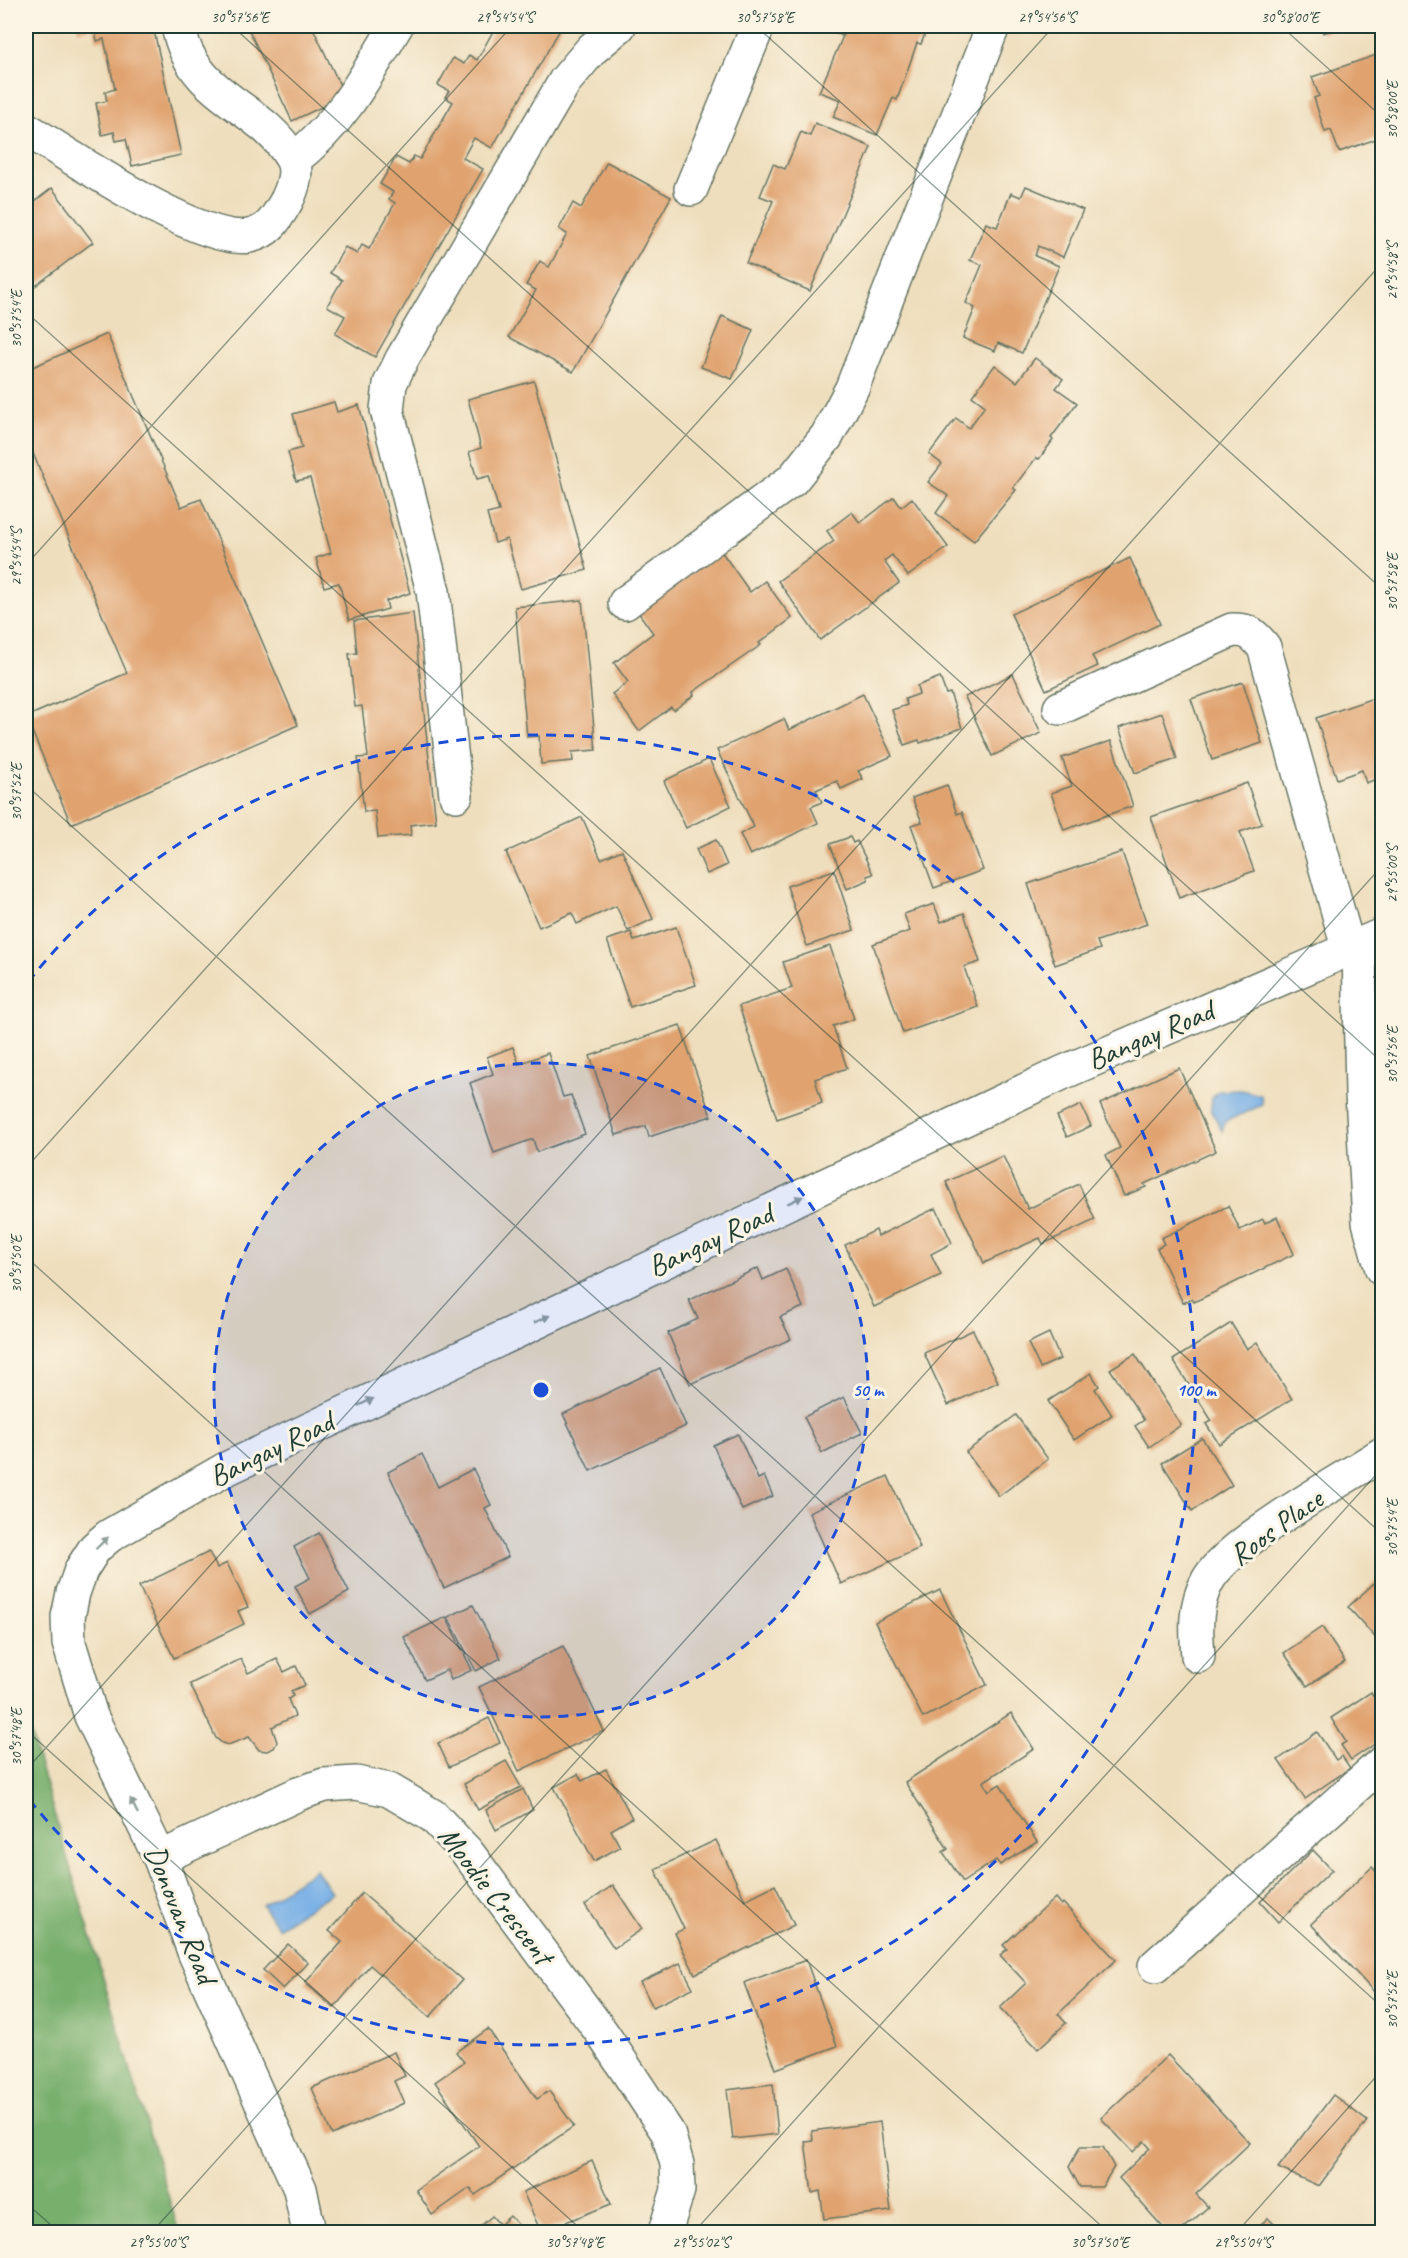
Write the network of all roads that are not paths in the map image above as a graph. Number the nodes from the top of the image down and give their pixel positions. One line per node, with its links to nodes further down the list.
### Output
1 (178, 26): 7 (street)
2 (396, 26): 7 (street)
3 (618, 26): 11 (street)
4 (758, 26): 8 (street)
5 (993, 26): 9 (street)
6 (26, 129): 7 (street)
7 (293, 160)
8 (691, 189)
9 (625, 603)
10 (1060, 708): 12 (street)
11 (456, 795)
12 (1364, 944): 13 (street); 15 (street, Bangay Road, one-way to 12)
13 (1383, 1269)
14 (1383, 1454): 16 (street, Roos Place)
15 (73, 1593): 18 (street, Donovan Road, one-way to 15)
16 (1198, 1656)
17 (1383, 1763): 19 (street)
18 (160, 1858): 20 (street, Donovan Road); 21 (street, Moodie Crescent)
19 (1155, 1966)
20 (309, 2232)
21 (665, 2232)

